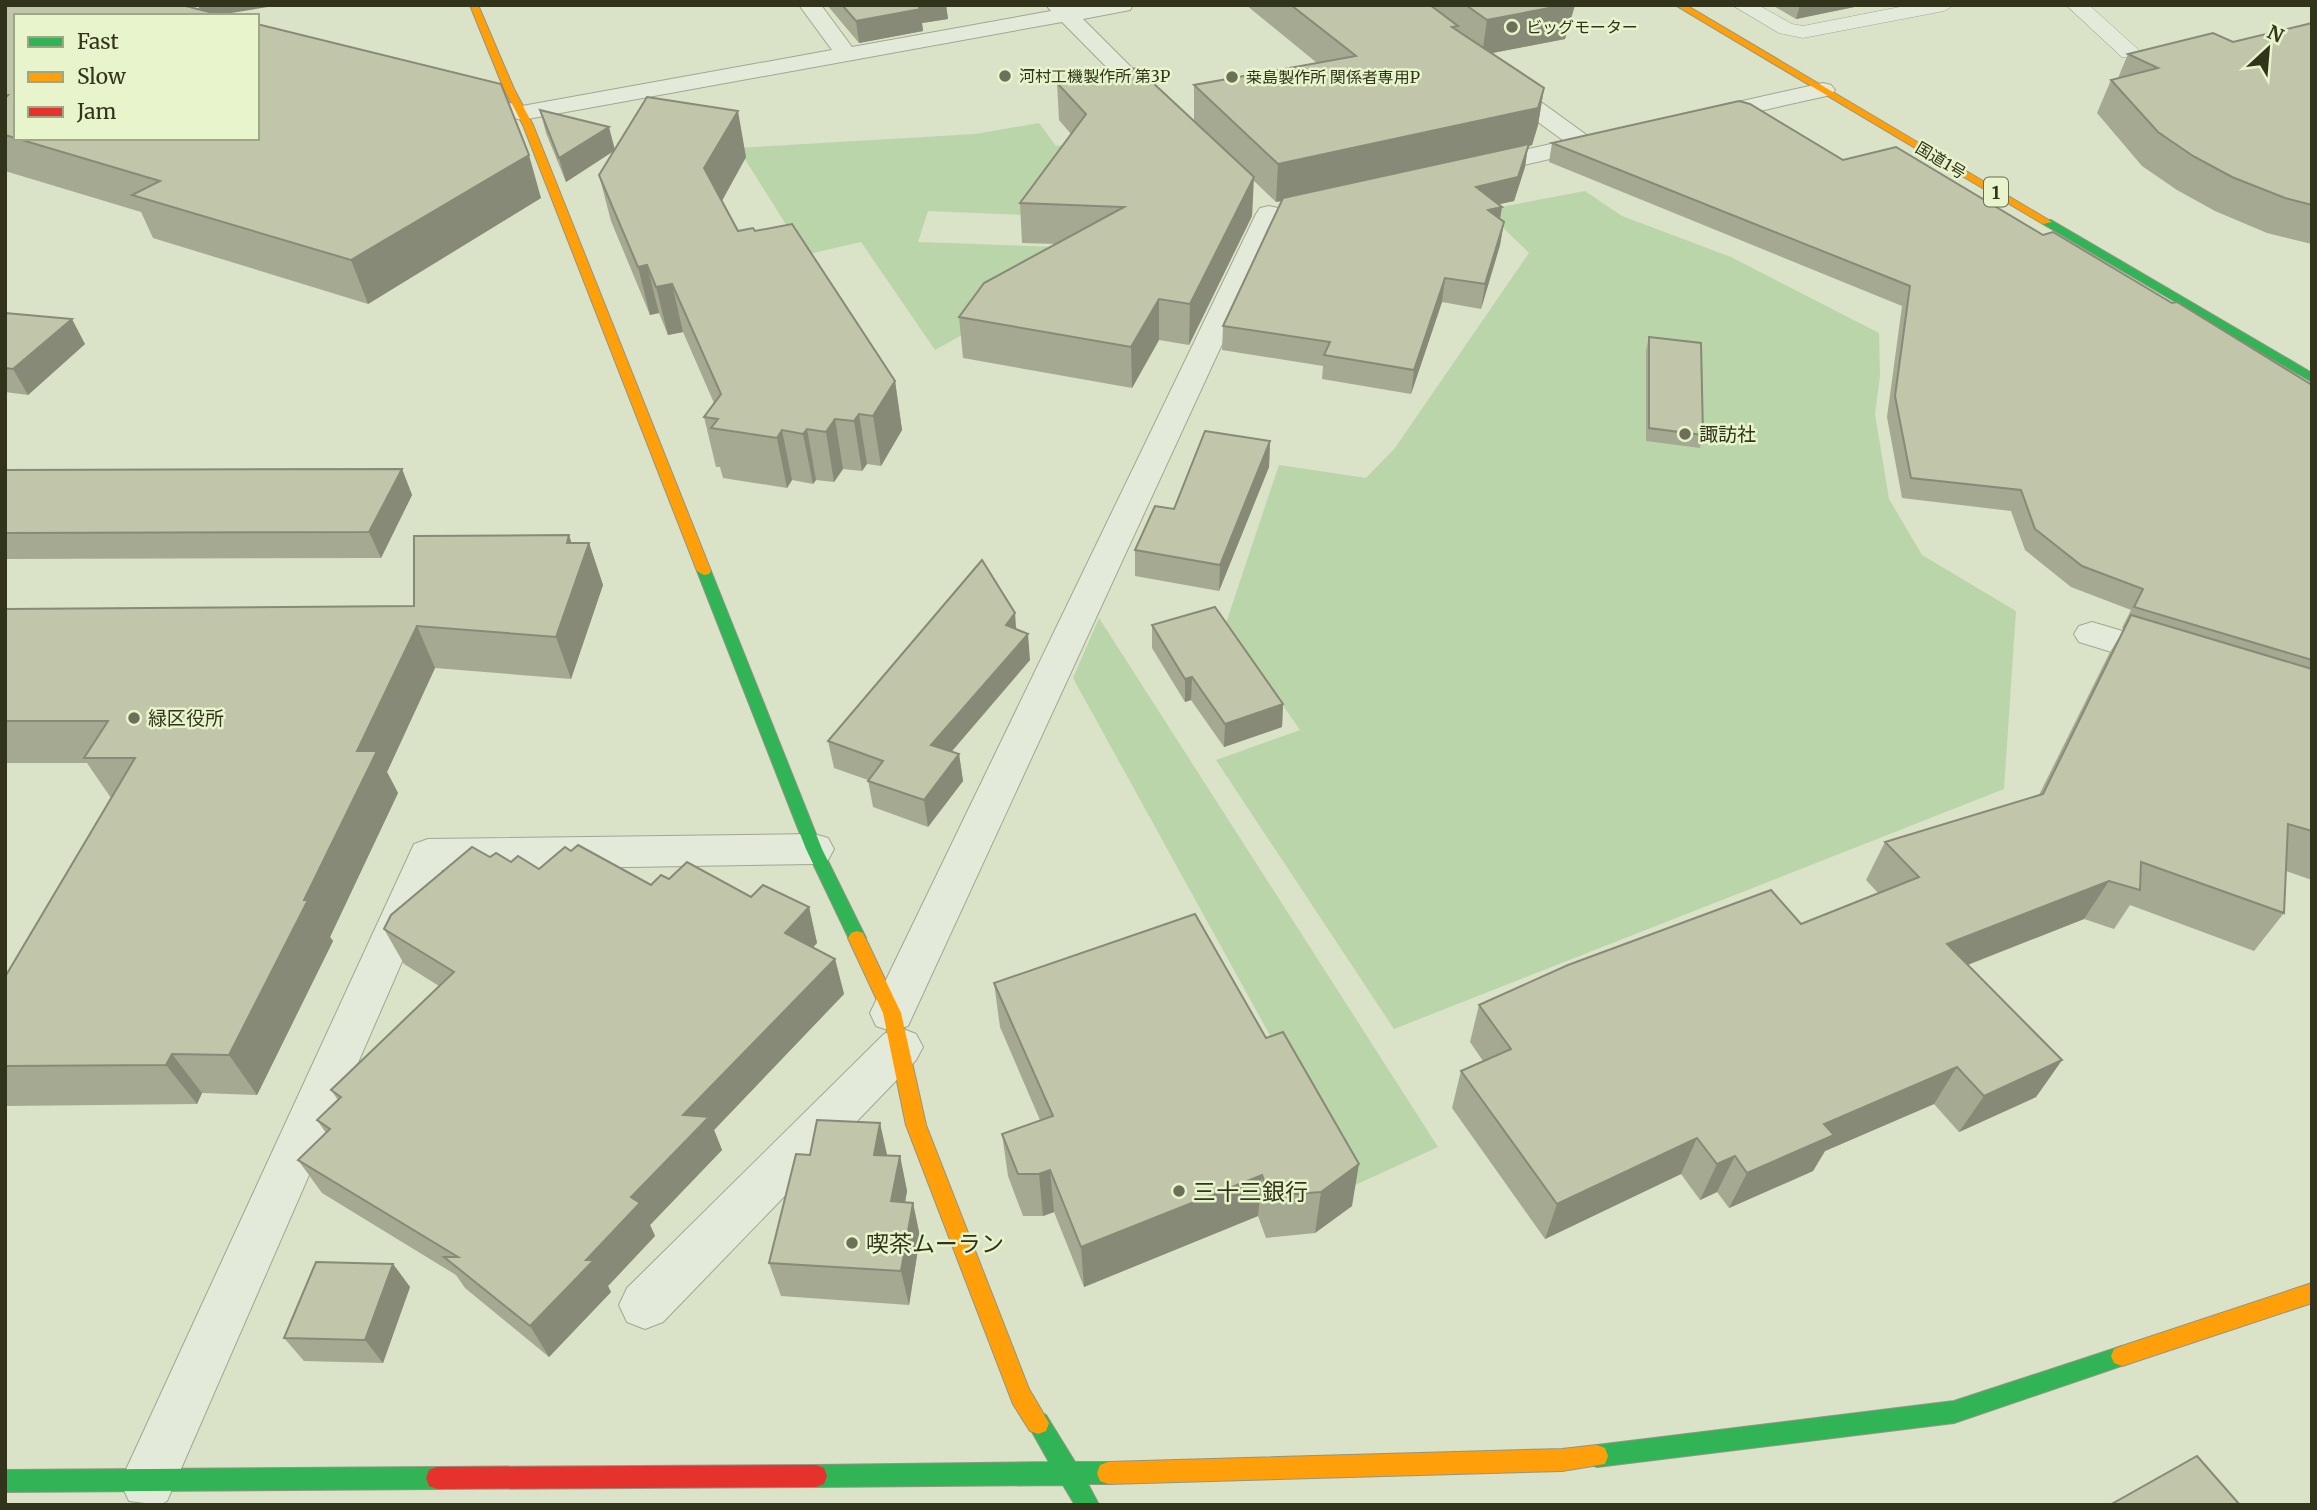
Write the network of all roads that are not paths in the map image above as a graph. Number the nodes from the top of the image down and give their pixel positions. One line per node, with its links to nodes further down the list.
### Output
1 (474, 5): 14 (main road)
2 (810, 5): 10 (street)
3 (1122, 5): 8 (street)
4 (1679, 5): 12 (main road, 国道1号 / 1)
5 (1742, 5): 6 (lane)
6 (1944, 5)
7 (2076, 5): 9 (lane)
8 (1063, 10): 10 (street); 16 (street)
9 (2130, 52)
10 (846, 54): 14 (street)
11 (1480, 68): 18 (street)
12 (1823, 90): 15 (street); 21 (main road, 国道1号 / 1)
13 (456, 96): 14 (street)
14 (522, 113): 24 (main road)
15 (1677, 123)
16 (1179, 127)
17 (1624, 135): 18 (street)
18 (1584, 144): 19 (street)
19 (1451, 174)
20 (1270, 206): 25 (street)
21 (2312, 378)
22 (2092, 634): 23 (street)
23 (2195, 666)
24 (814, 849): 25 (main road); 30 (street)
25 (896, 1030): 27 (street); 28 (main road)
26 (2312, 1293): 28 (main road)
27 (645, 1305)
28 (1069, 1474): 31 (main road); 32 (main road)
29 (5, 1481): 30 (main road)
30 (148, 1482): 31 (main road)
31 (321, 1492)
32 (1088, 1505)

